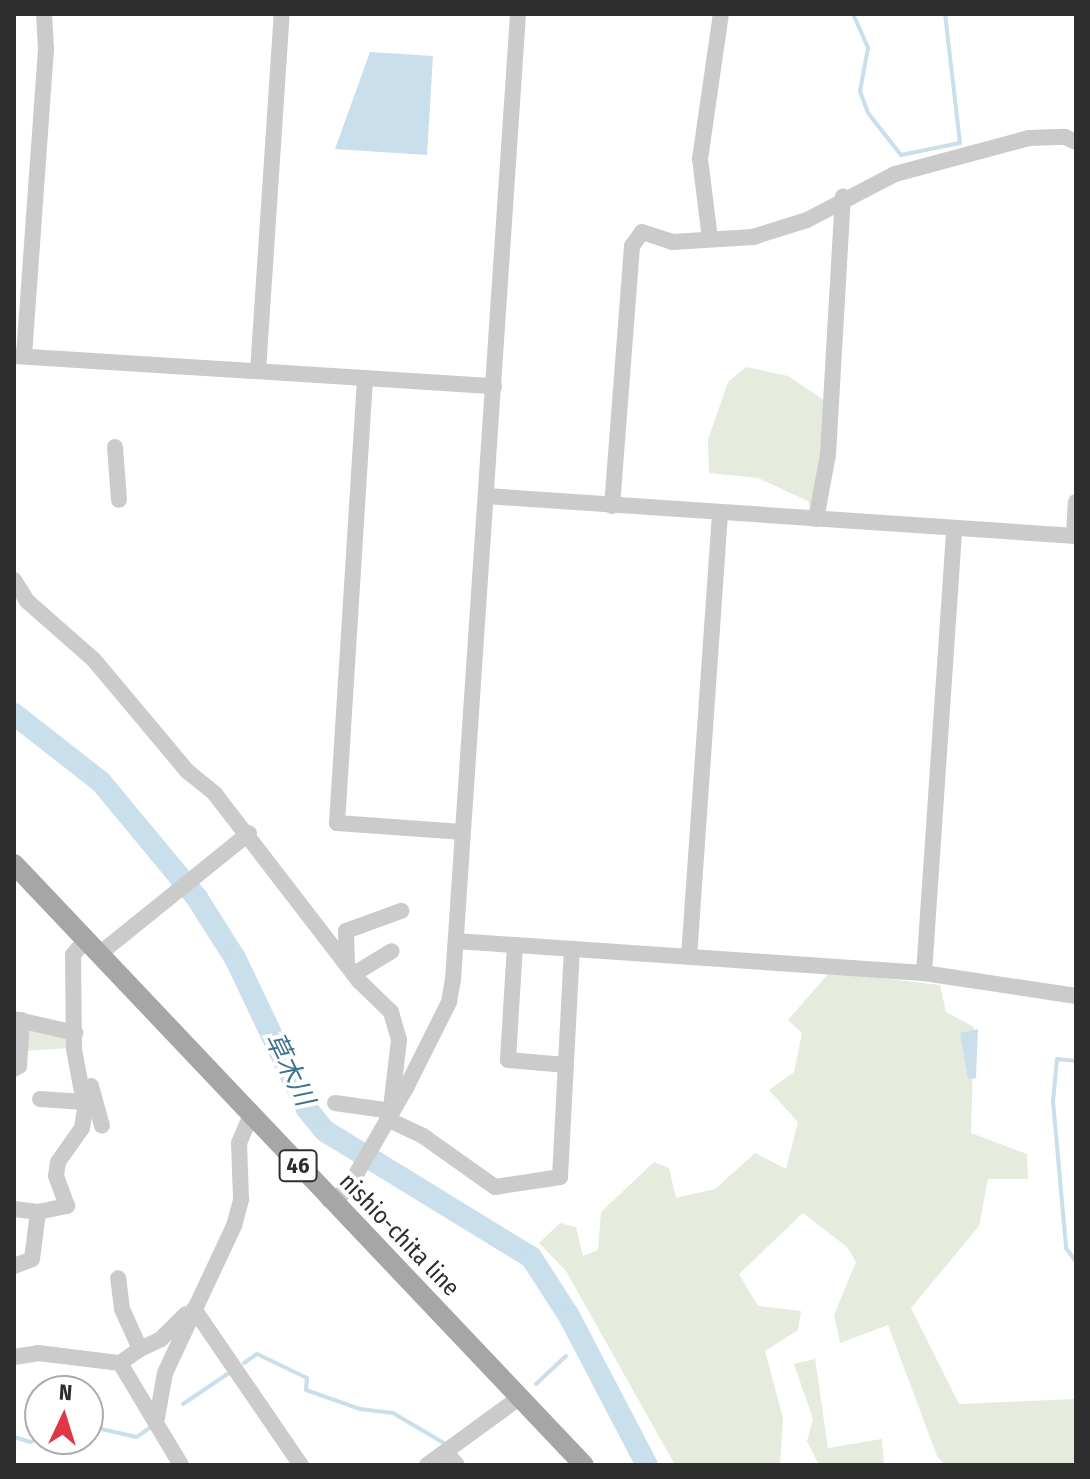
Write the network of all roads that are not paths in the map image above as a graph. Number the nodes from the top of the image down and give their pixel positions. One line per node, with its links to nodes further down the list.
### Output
1 (44, 14): 8 (street)
2 (282, 14): 9 (street)
3 (518, 14): 11 (street)
4 (721, 14): 7 (street)
5 (1076, 142): 6 (street)
6 (843, 196): 7 (street); 18 (street)
7 (710, 239): 16 (street)
8 (19, 356): 9 (street)
9 (258, 371): 10 (street)
10 (365, 379): 11 (street); 22 (street)
11 (494, 386): 13 (street)
12 (115, 447): 14 (street)
13 (486, 496): 16 (street); 22 (street)
14 (119, 500)
15 (1076, 502): 20 (street)
16 (612, 506): 17 (street)
17 (720, 512): 18 (street); 31 (street)
18 (816, 519): 19 (street)
19 (954, 528): 20 (street); 33 (street)
20 (1075, 536)
21 (14, 580): 23 (street)
22 (463, 832): 26 (street)
23 (249, 833): 28 (street); 32 (street)
24 (14, 864): 28 (main road, nishio-chita line / 46)
25 (401, 911): 32 (street)
26 (456, 941): 27 (street); 43 (street)
27 (515, 945): 29 (street); 38 (street)
28 (92, 947): 36 (street); 44 (main road, nishio-chita line / 46)
29 (572, 949): 31 (street); 38 (street)
30 (392, 951): 32 (street)
31 (689, 957): 33 (street)
32 (350, 968): 43 (street)
33 (924, 973): 34 (street)
34 (1076, 996)
35 (18, 1020): 36 (street); 39 (street)
36 (75, 1033): 37 (street)
37 (77, 1063): 41 (street); 45 (street)
38 (566, 1065): 43 (street)
39 (14, 1069)
40 (40, 1099): 41 (street)
41 (84, 1102): 48 (street)
42 (335, 1103): 43 (street)
43 (390, 1113): 46 (street)
44 (251, 1115): 46 (main road, nishio-chita line / 46); 51 (street)
45 (102, 1126)
46 (329, 1200): 55 (main road, nishio-chita line / 46)
47 (14, 1209): 48 (street)
48 (38, 1212): 49 (street)
49 (14, 1266)
50 (118, 1278): 52 (street)
51 (192, 1312): 52 (street); 56 (street); 59 (street)
52 (140, 1349): 54 (street)
53 (14, 1357): 54 (street)
54 (120, 1363): 56 (street)
55 (519, 1398): 57 (street); 61 (main road, nishio-chita line / 46)
56 (157, 1418): 58 (street)
57 (452, 1459): 60 (street)
58 (181, 1465)
59 (301, 1465)
60 (427, 1465)
61 (584, 1465)

